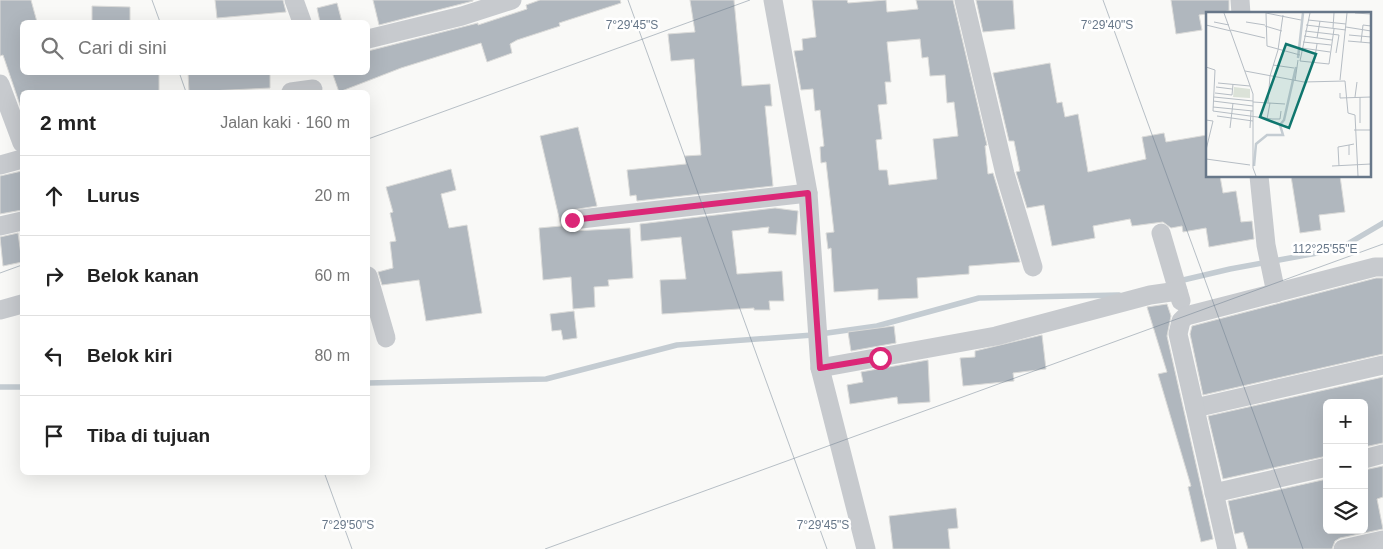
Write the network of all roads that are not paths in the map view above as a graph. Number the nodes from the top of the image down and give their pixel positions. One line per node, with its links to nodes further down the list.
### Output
1 (294, 0): 5 (street)
2 (512, 0): 6 (street)
3 (773, 0): 14 (street)
4 (964, 0): 19 (street)
5 (301, 20)
6 (370, 39)
7 (0, 84): 10 (street)
8 (313, 85): 9 (street)
9 (297, 90)
10 (20, 134)
11 (20, 160): 12 (street)
12 (0, 165)
13 (1259, 178): 23 (street)
14 (808, 193): 15 (street); 29 (street)
15 (572, 220)
16 (20, 221): 17 (street)
17 (0, 226)
18 (1161, 233): 22 (street)
19 (1033, 267)
20 (1383, 267): 23 (street)
21 (370, 283): 27 (street)
22 (1176, 283): 26 (street); 29 (street)
23 (1276, 293): 26 (street)
24 (20, 305): 25 (street)
25 (0, 310)
26 (1186, 316): 30 (street)
27 (386, 338)
28 (1383, 365): 30 (street)
29 (820, 368): 36 (street)
30 (1195, 408): 34 (street)
31 (1383, 454): 32 (street)
32 (1368, 457)
33 (1323, 468): 34 (street)
34 (1214, 493): 37 (street)
35 (1383, 540): 38 (street)
36 (866, 549)
37 (1227, 549)
38 (1343, 549)

